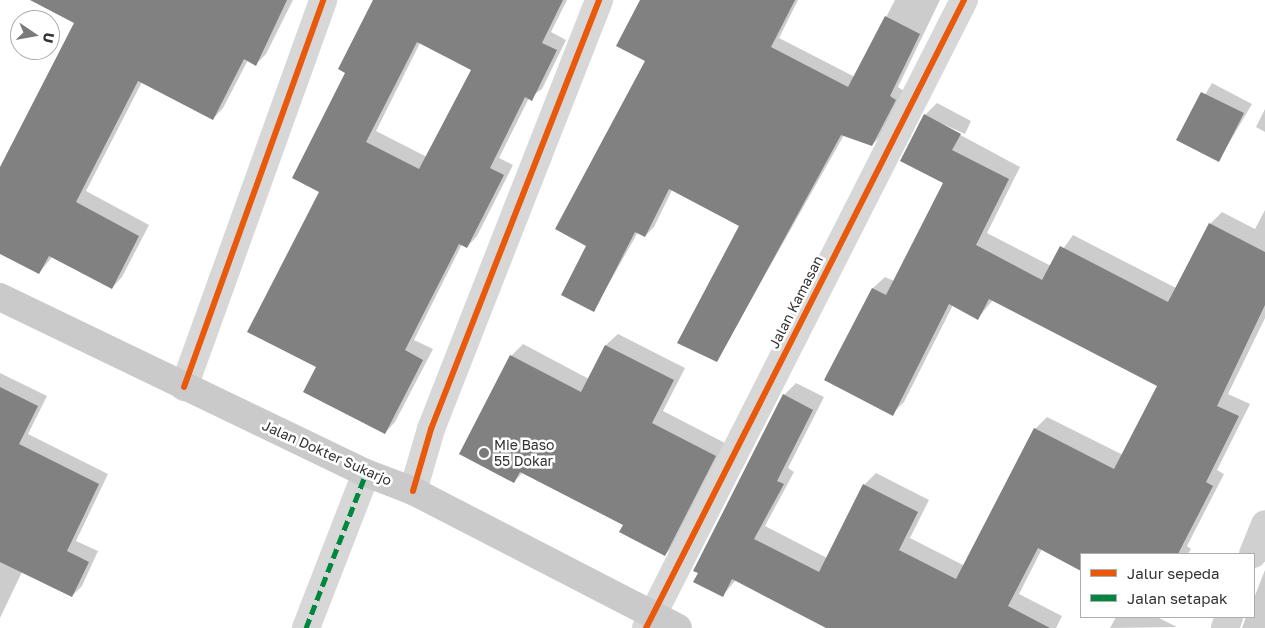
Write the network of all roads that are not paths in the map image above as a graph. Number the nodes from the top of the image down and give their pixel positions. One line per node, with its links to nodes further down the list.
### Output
1 (323, 0): 5 (street)
2 (598, 0): 7 (street)
3 (964, 0): 10 (street, Jalan Kamasan)
4 (0, 297): 5 (main road, Jalan Dokter Sukarjo)
5 (184, 387): 6 (main road, Jalan Dokter Sukarjo)
6 (366, 473): 7 (main road, Jalan Dokter Sukarjo); 11 (street)
7 (413, 491): 10 (main road, Jalan Dokter Sukarjo)
8 (1265, 524): 9 (street)
9 (1253, 553)
10 (649, 621): 12 (main road, Jalan Dokter Sukarjo)
11 (306, 628)
12 (678, 628)

